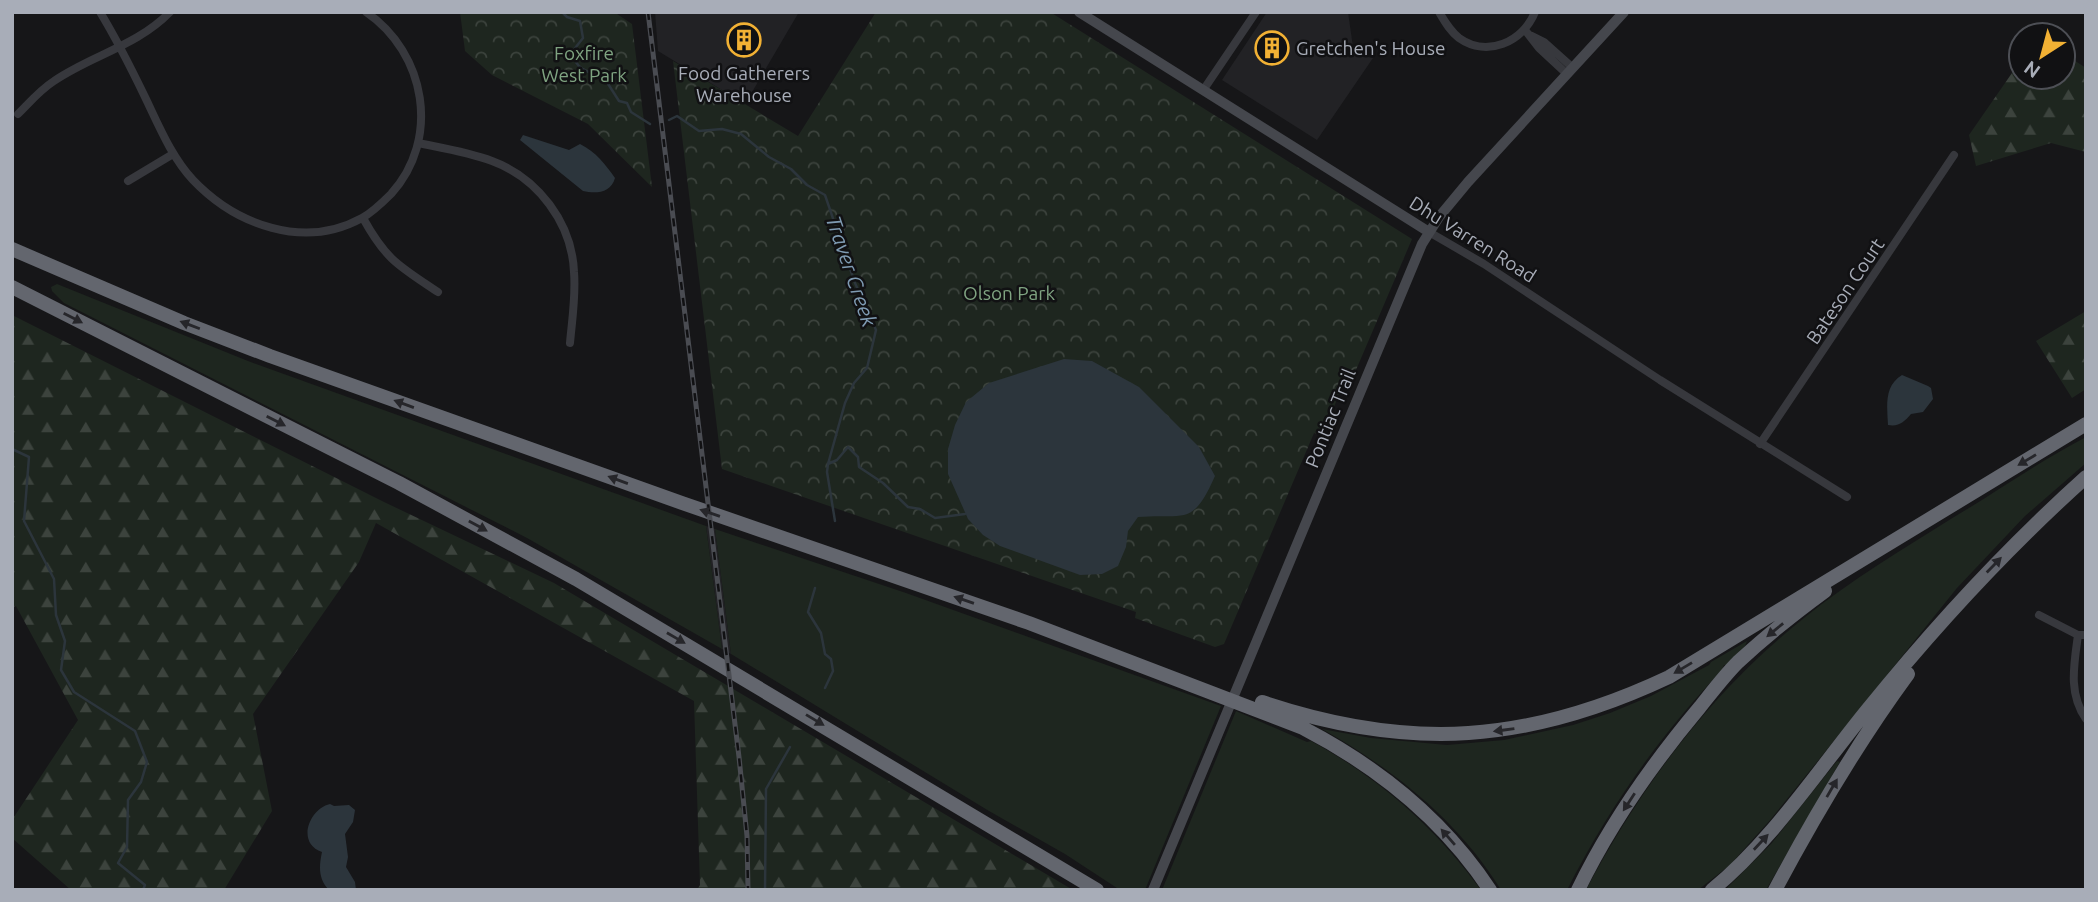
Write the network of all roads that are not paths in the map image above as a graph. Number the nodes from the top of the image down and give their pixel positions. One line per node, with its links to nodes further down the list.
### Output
1 (100, 12): 10 (street)
2 (170, 12): 10 (street)
3 (366, 12): 14 (street)
4 (1079, 12): 12 (main road, Dhu Varren Road)
5 (1256, 12): 12 (street)
6 (1439, 12): 9 (street)
7 (1535, 12): 9 (street)
8 (1624, 12): 11 (main road, Pontiac Trail)
9 (1528, 32): 11 (street)
10 (121, 47): 13 (street); 15 (street)
11 (1570, 71): 19 (main road, Pontiac Trail)
12 (1203, 89): 19 (main road, Dhu Varren Road)
13 (18, 114)
14 (418, 143): 18 (street); 23 (street)
15 (173, 154): 17 (street); 18 (street)
16 (1954, 155): 25 (street, Bateson Court)
17 (128, 181)
18 (363, 218): 22 (street)
19 (1429, 232): 25 (street, Dhu Varren Road); 35 (main road, Pontiac Trail)
20 (12, 249): 31 (highway, one-way to 20)
21 (12, 287): 34 (highway, one-way to 34)
22 (438, 292)
23 (570, 343)
24 (2086, 424): 28 (highway, one-way to 28)
25 (1760, 444): 27 (street, Dhu Varren Road)
26 (2086, 477): 29 (highway, one-way to 26)
27 (1847, 497)
28 (1868, 558): 31 (highway, one-way to 31); 39 (highway, one-way to 39)
29 (1948, 615): 40 (highway, one-way to 29); 41 (highway, one-way to 29)
30 (2039, 615): 32 (street)
31 (1029, 623): 38 (highway, one-way to 31)
32 (2082, 635): 33 (street)
33 (2086, 719)
34 (875, 756): 36 (highway); 37 (highway)
35 (1154, 888)
36 (1097, 890)
37 (1107, 890)
38 (1490, 890)
39 (1578, 890)
40 (1712, 890)
41 (1775, 890)

